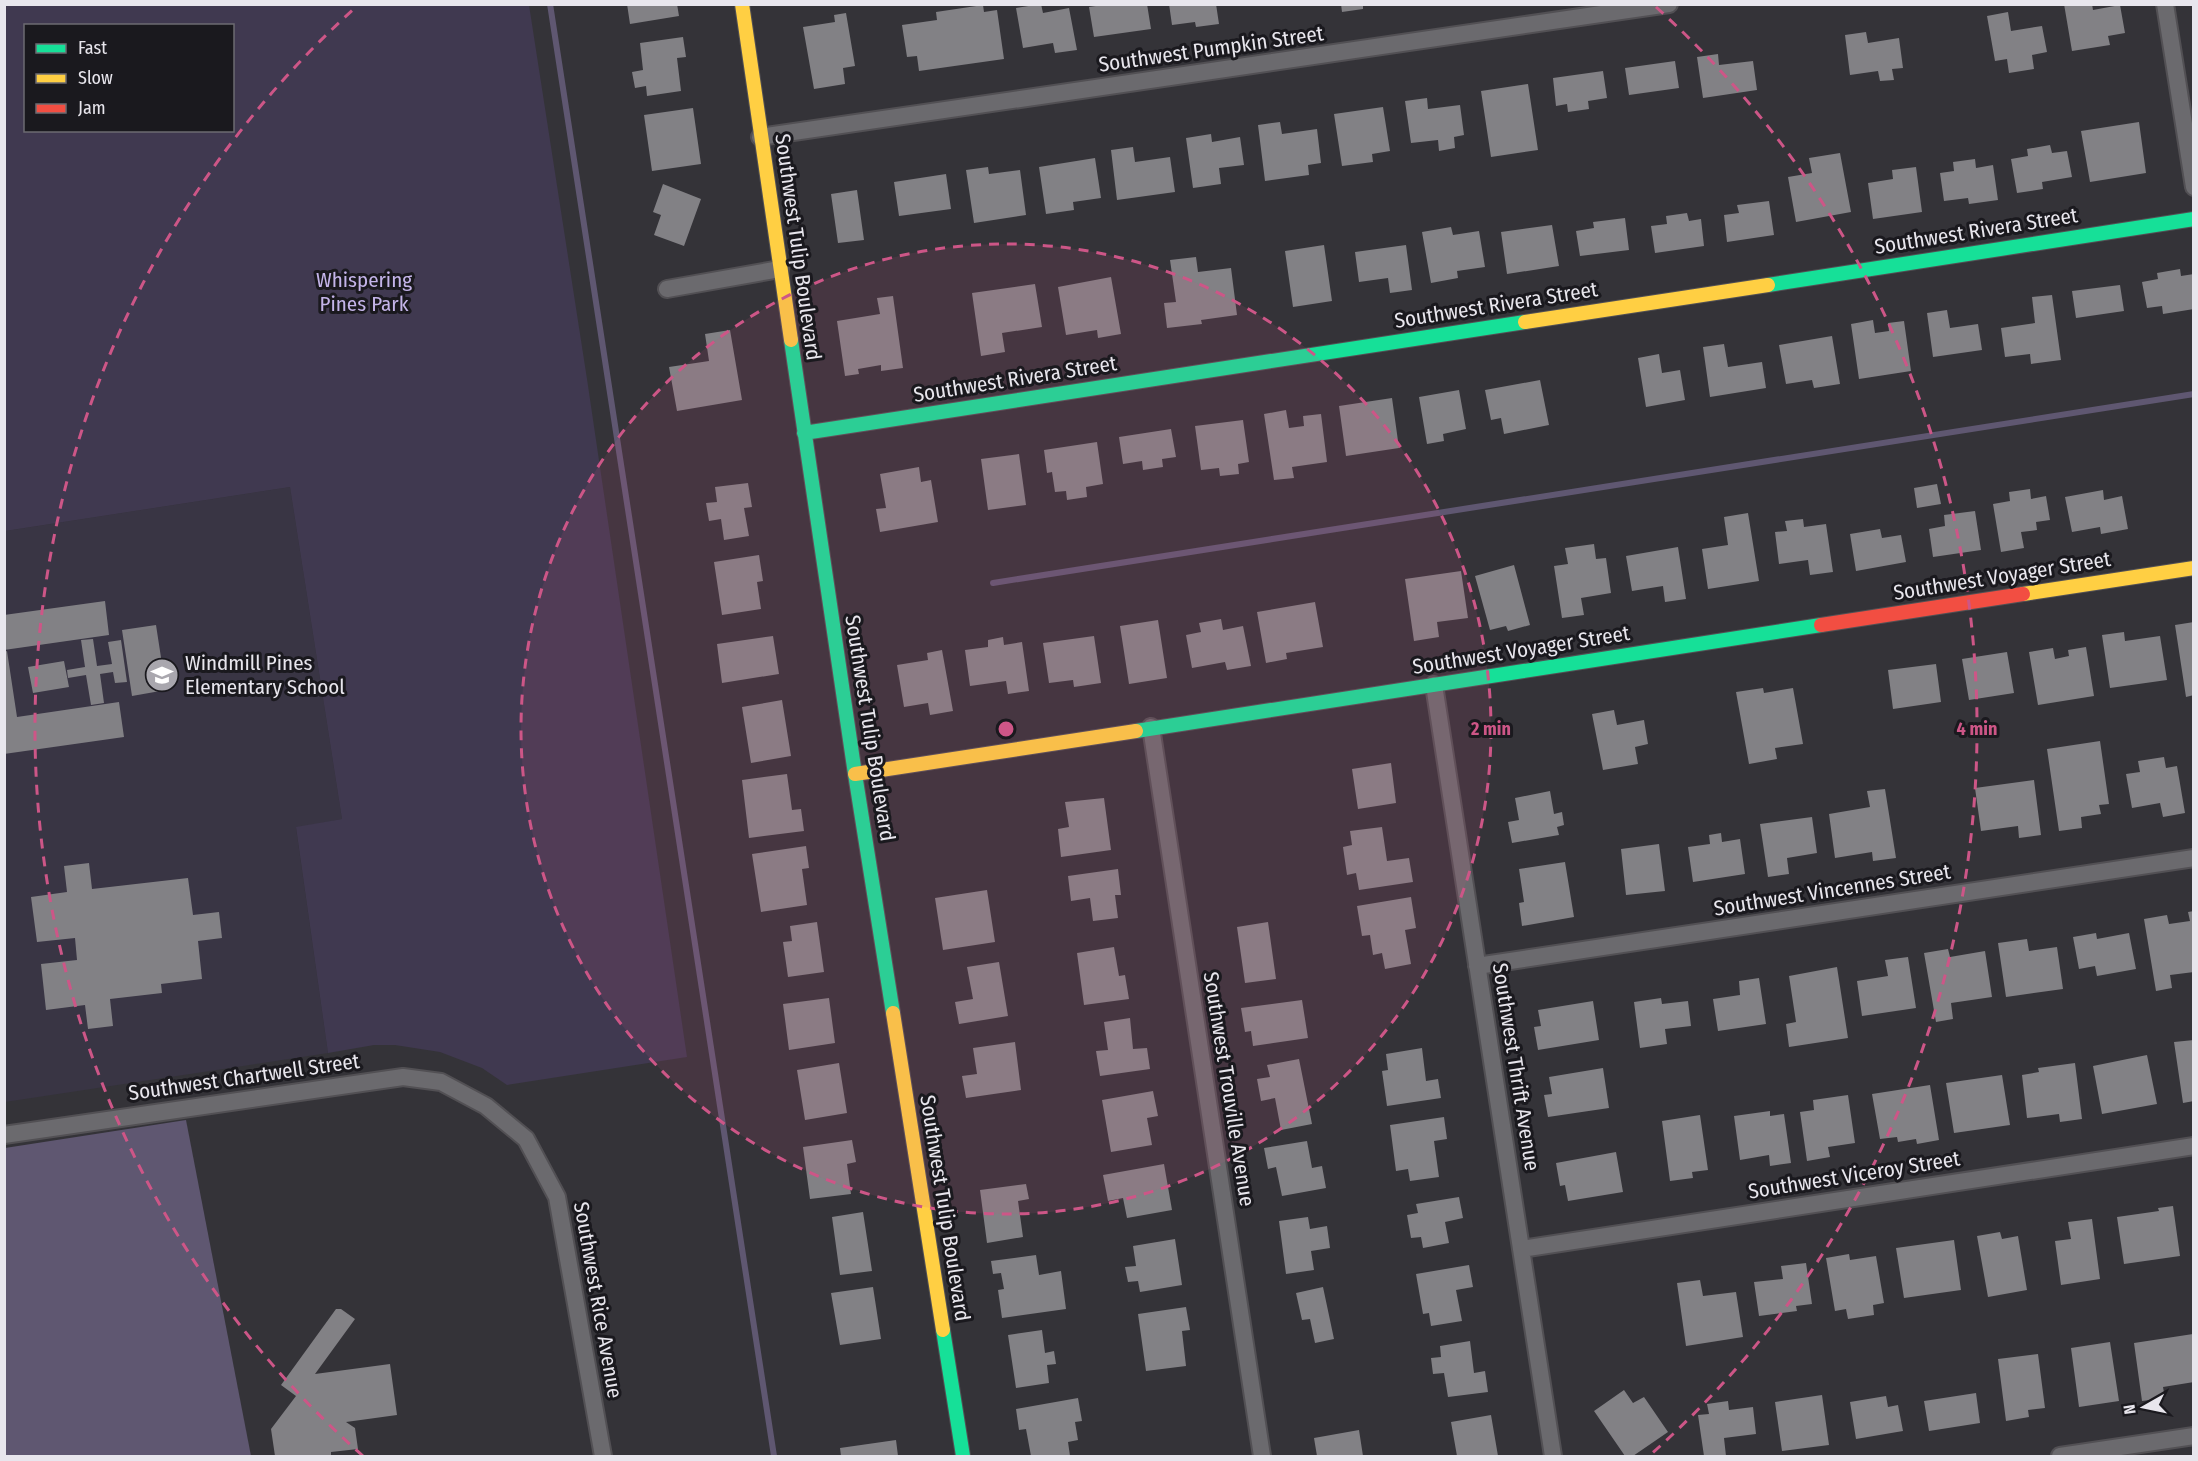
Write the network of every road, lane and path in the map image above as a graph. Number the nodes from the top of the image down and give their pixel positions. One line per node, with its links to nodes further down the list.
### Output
1 (742, 4): 4 (street, Southwest Tulip Boulevard)
2 (1669, 4): 4 (street, Southwest Pumpkin Street)
3 (2165, 4): 5 (street)
4 (760, 137): 7 (street, Southwest Tulip Boulevard)
5 (2193, 187)
6 (2193, 219): 9 (street, Southwest Rivera Street)
7 (780, 269): 8 (street); 9 (street, Southwest Tulip Boulevard)
8 (667, 289)
9 (804, 433): 13 (street, Southwest Tulip Boulevard)
10 (2193, 568): 11 (street, Southwest Voyager Street)
11 (1434, 685): 12 (street, Southwest Voyager Street); 15 (street, Southwest Thrift Avenue)
12 (1151, 727): 13 (street, Southwest Voyager Street); 23 (street, Southwest Trouville Avenue)
13 (855, 774): 22 (street, Southwest Tulip Boulevard)
14 (2193, 858): 15 (street, Southwest Vincennes Street)
15 (1477, 966): 19 (street, Southwest Thrift Avenue)
16 (486, 1106): 17 (street, Southwest Chartwell Street); 21 (street, Southwest Rice Avenue)
17 (4, 1136)
18 (2193, 1146): 19 (street, Southwest Viceroy Street)
19 (1521, 1249): 24 (street, Southwest Thrift Avenue)
20 (2193, 1436): 25 (street)
21 (603, 1456)
22 (963, 1456)
23 (1262, 1456)
24 (1552, 1456)
25 (2060, 1456)

